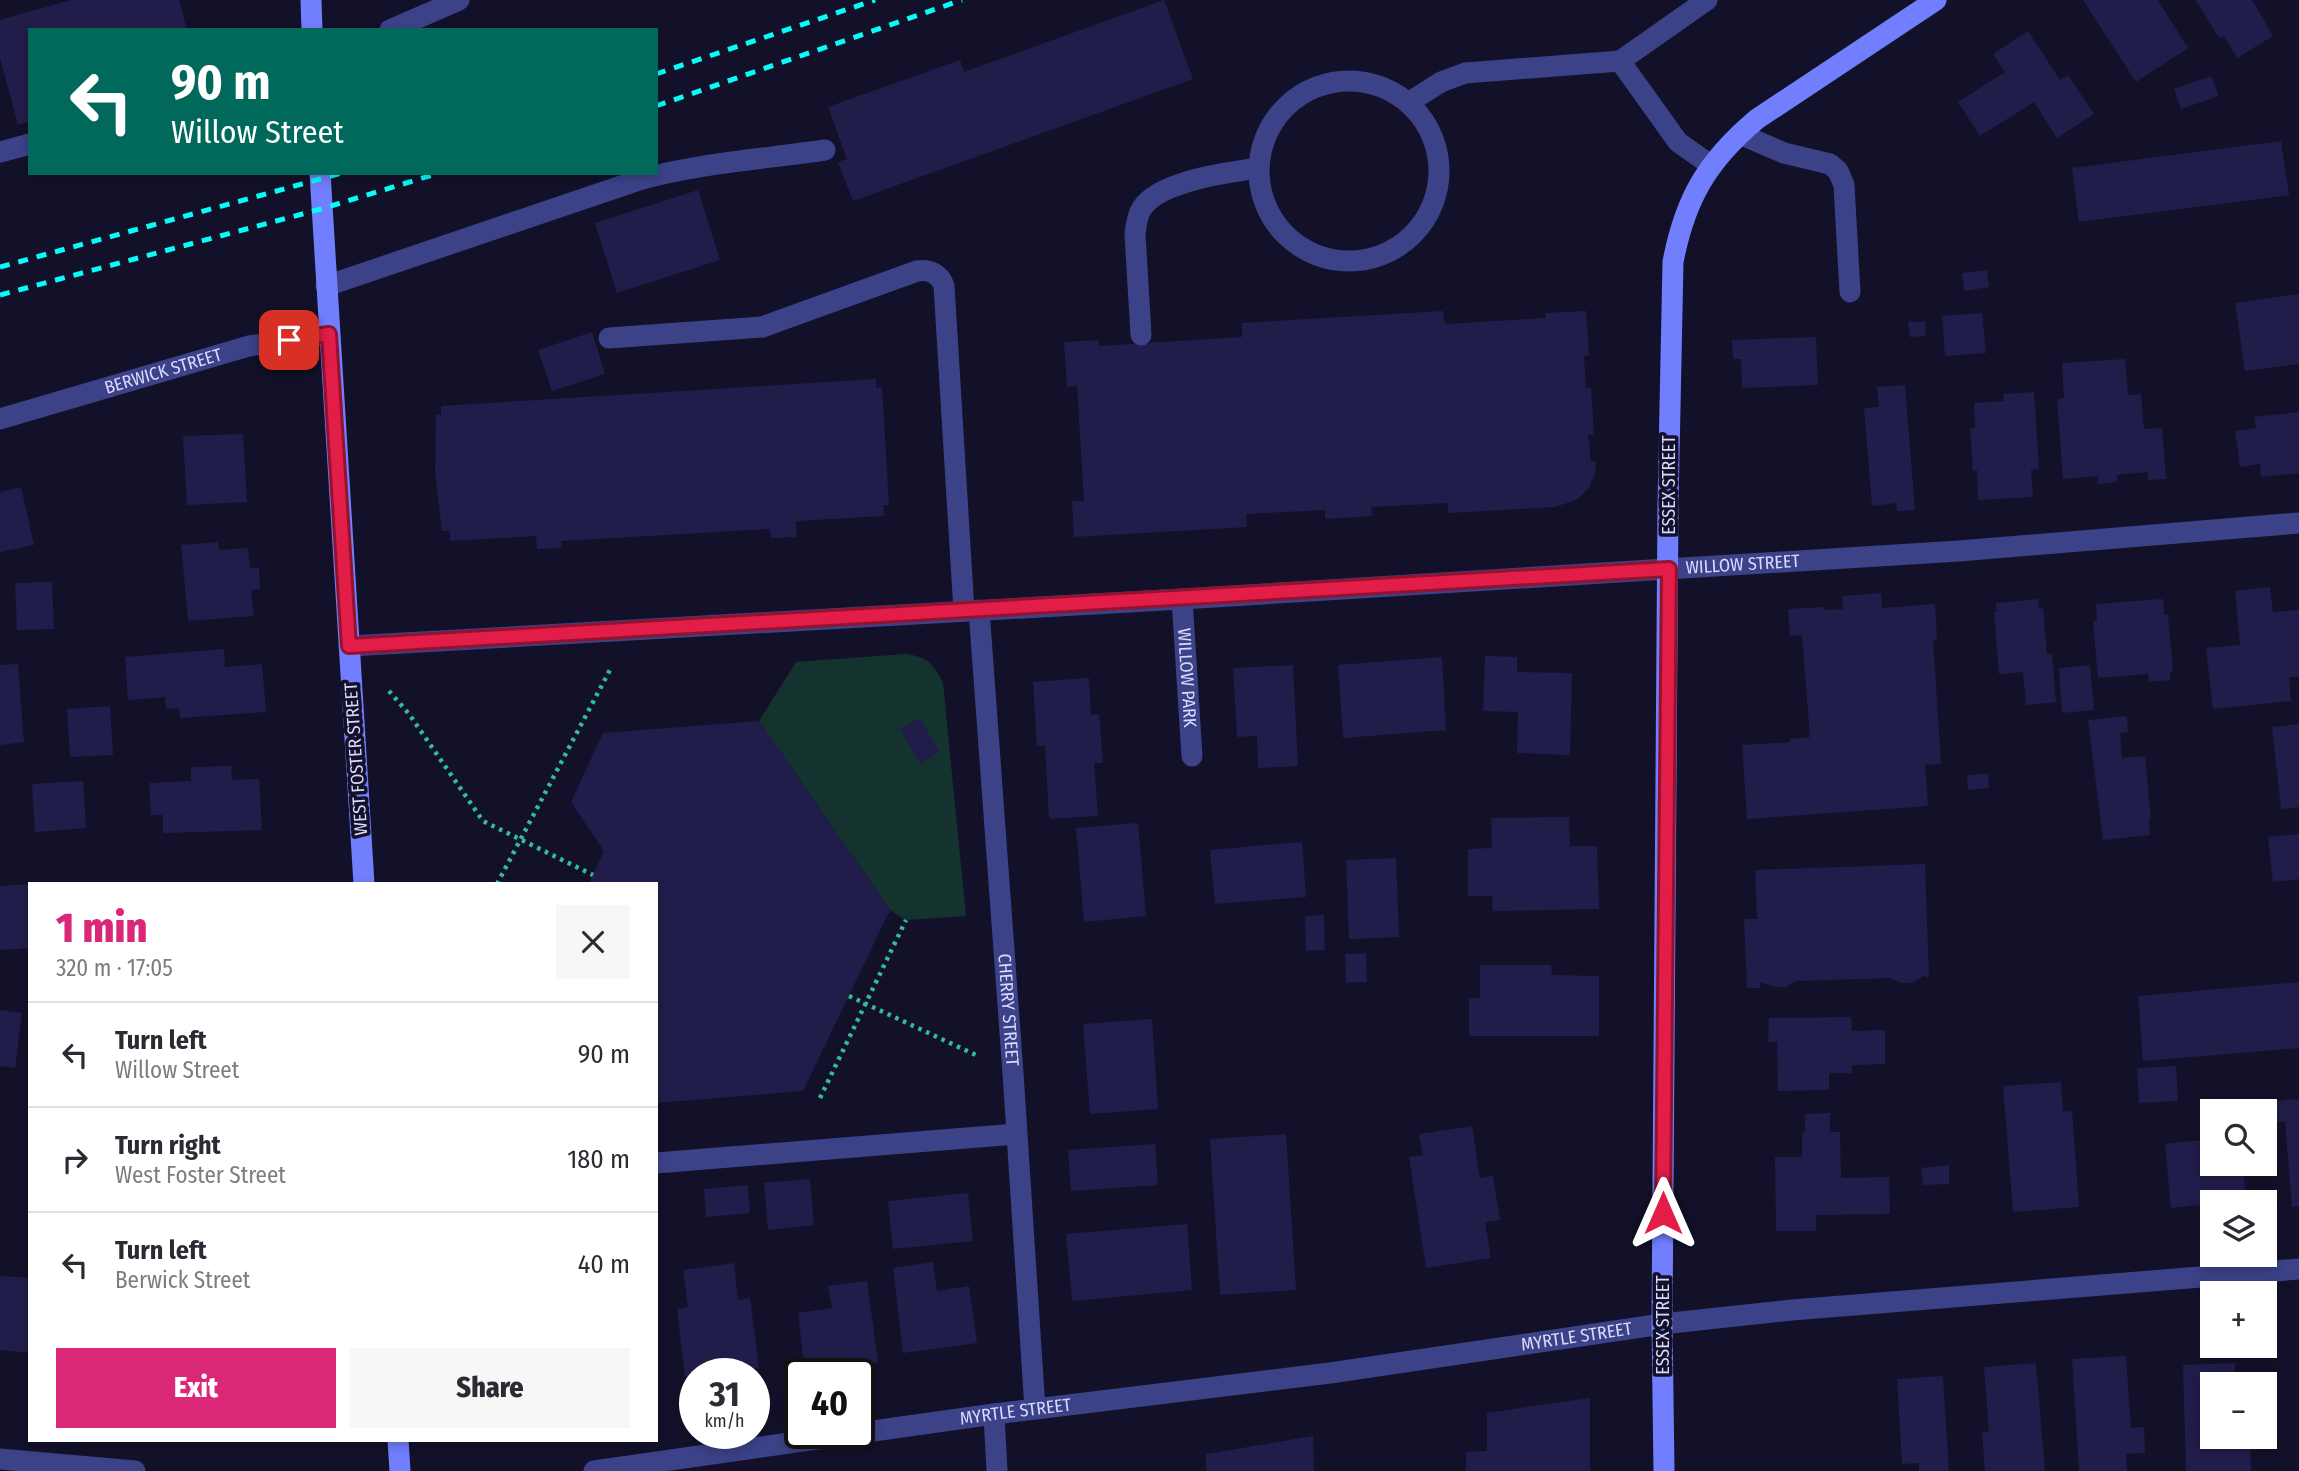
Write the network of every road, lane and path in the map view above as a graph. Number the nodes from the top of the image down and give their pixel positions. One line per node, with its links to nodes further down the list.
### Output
1 (311, 0): 5 (street)
2 (459, 0): 6 (street)
3 (1707, 0): 7 (street)
4 (1936, 0): 9 (street, ESSEX STREET)
5 (312, 28)
6 (395, 28)
7 (1620, 61): 8 (street); 13 (street)
8 (1408, 103): 14 (street); 14 (street)
9 (1740, 134): 13 (street, ESSEX STREET); 17 (street)
10 (28, 145): 12 (street)
11 (825, 150): 16 (street)
12 (0, 152)
13 (1712, 166): 23 (street, ESSEX STREET)
14 (1259, 168): 19 (street)
15 (320, 175): 16 (street, WEST FOSTER STREET)
16 (326, 285): 18 (street, WEST FOSTER STREET)
17 (1850, 292)
18 (329, 334): 21 (street, BERWICK STREET); 27 (street, WEST FOSTER STREET)
19 (1141, 335)
20 (609, 338): 25 (street, CHERRY STREET)
21 (0, 419)
22 (2299, 523): 23 (street, WILLOW STREET)
23 (1669, 569): 24 (street, WILLOW STREET); 41 (street, ESSEX STREET)
24 (1182, 598): 25 (street, WILLOW STREET); 28 (street, WILLOW PARK)
25 (971, 611): 26 (street, WILLOW STREET); 36 (street, CHERRY STREET)
26 (631, 630): 27 (street, WILLOW STREET); 29 (path)
27 (349, 646): 29 (path); 31 (street, WEST FOSTER STREET)
28 (1192, 756)
29 (520, 840): 30 (path); 32 (path)
30 (593, 875)
31 (364, 882)
32 (498, 882)
33 (906, 920): 35 (path)
34 (849, 996): 35 (path)
35 (865, 1004): 36 (path); 37 (path)
36 (1013, 1073): 38 (street, CHERRY STREET)
37 (820, 1098)
38 (1016, 1134): 39 (street); 42 (street, CHERRY STREET)
39 (658, 1163)
40 (2299, 1269): 41 (street, MYRTLE STREET)
41 (1662, 1324): 42 (street, MYRTLE STREET); 52 (street, ESSEX STREET)
42 (1035, 1409): 43 (street, MYRTLE STREET)
43 (993, 1414): 44 (street, MYRTLE STREET); 51 (street)
44 (875, 1431)
45 (398, 1442): 49 (street)
46 (784, 1444): 50 (street, MYRTLE STREET)
47 (0, 1459): 48 (street)
48 (135, 1471)
49 (400, 1471)
50 (594, 1471)
51 (997, 1471)
52 (1664, 1471)

